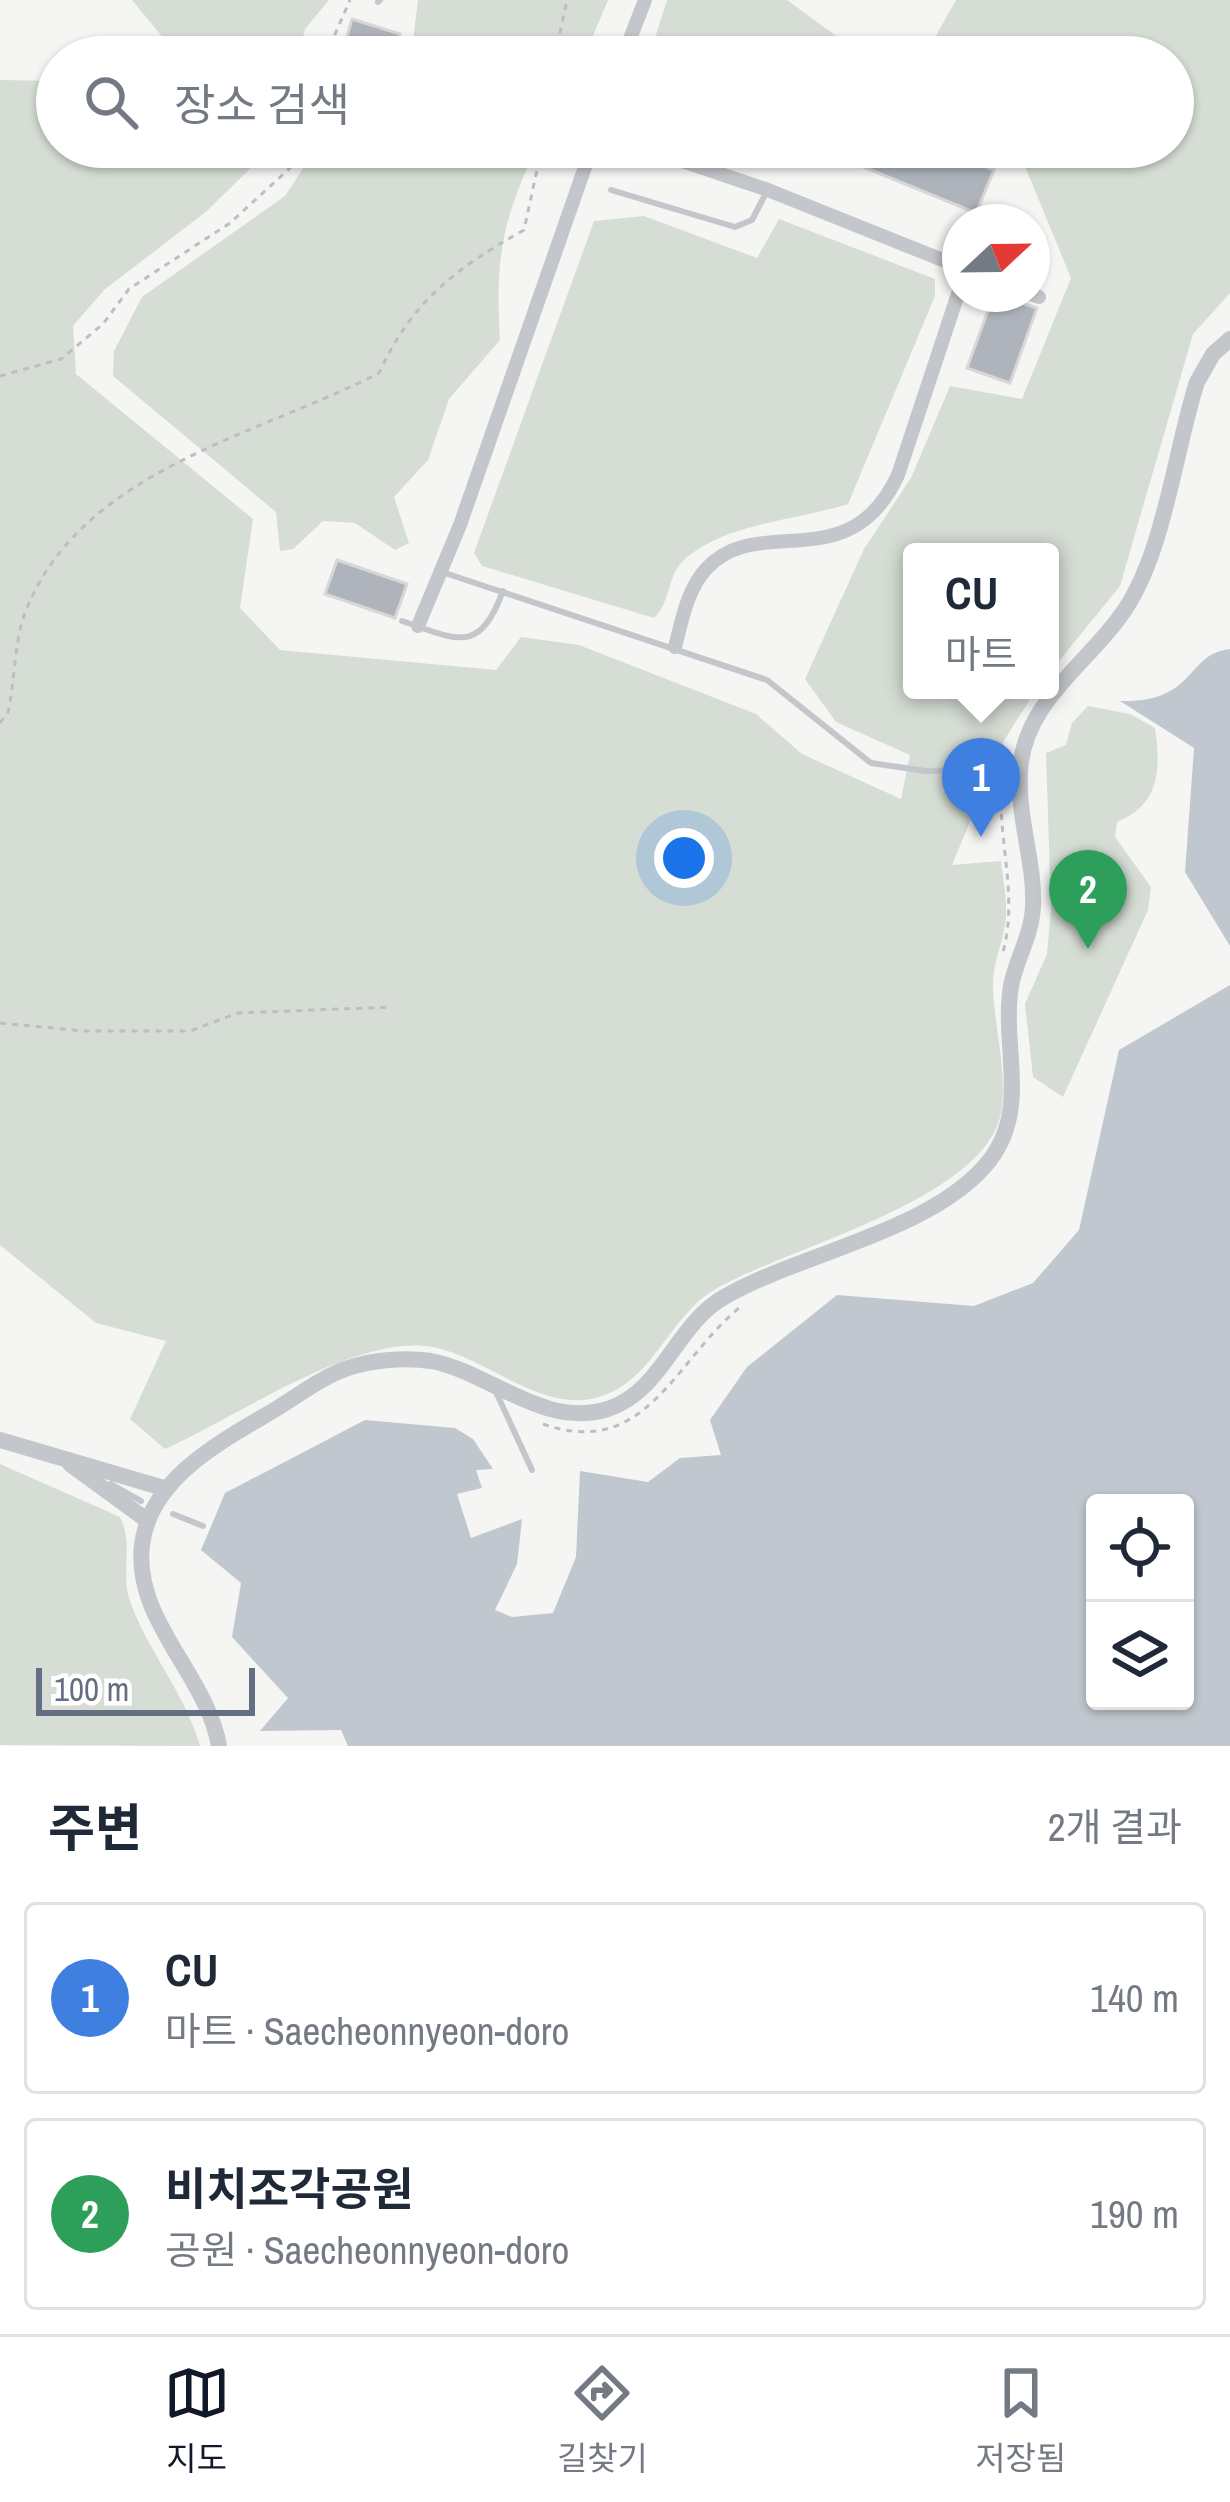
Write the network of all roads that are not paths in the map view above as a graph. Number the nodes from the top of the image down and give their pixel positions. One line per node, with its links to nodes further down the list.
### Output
1 (645, 0): 2 (street)
2 (631, 36)
3 (585, 168): 10 (street)
4 (703, 168): 6 (street)
5 (610, 190): 6 (lane)
6 (768, 190): 7 (street)
7 (942, 261)
8 (951, 312): 13 (street)
9 (1230, 339): 14 (street)
10 (442, 572): 11 (lane); 12 (street)
11 (503, 591): 12 (lane); 13 (lane)
12 (410, 623)
13 (675, 647): 16 (lane)
14 (1059, 685)
15 (1048, 699): 16 (street)
16 (1011, 770): 17 (street)
17 (494, 1387): 20 (lane); 21 (street)
18 (0, 1440): 19 (street)
19 (60, 1456): 21 (street); 22 (lane); 24 (street)
20 (532, 1470)
21 (167, 1489): 24 (street)
22 (141, 1501)
23 (173, 1514): 25 (lane)
24 (148, 1521): 26 (street)
25 (203, 1526)
26 (219, 1746)

